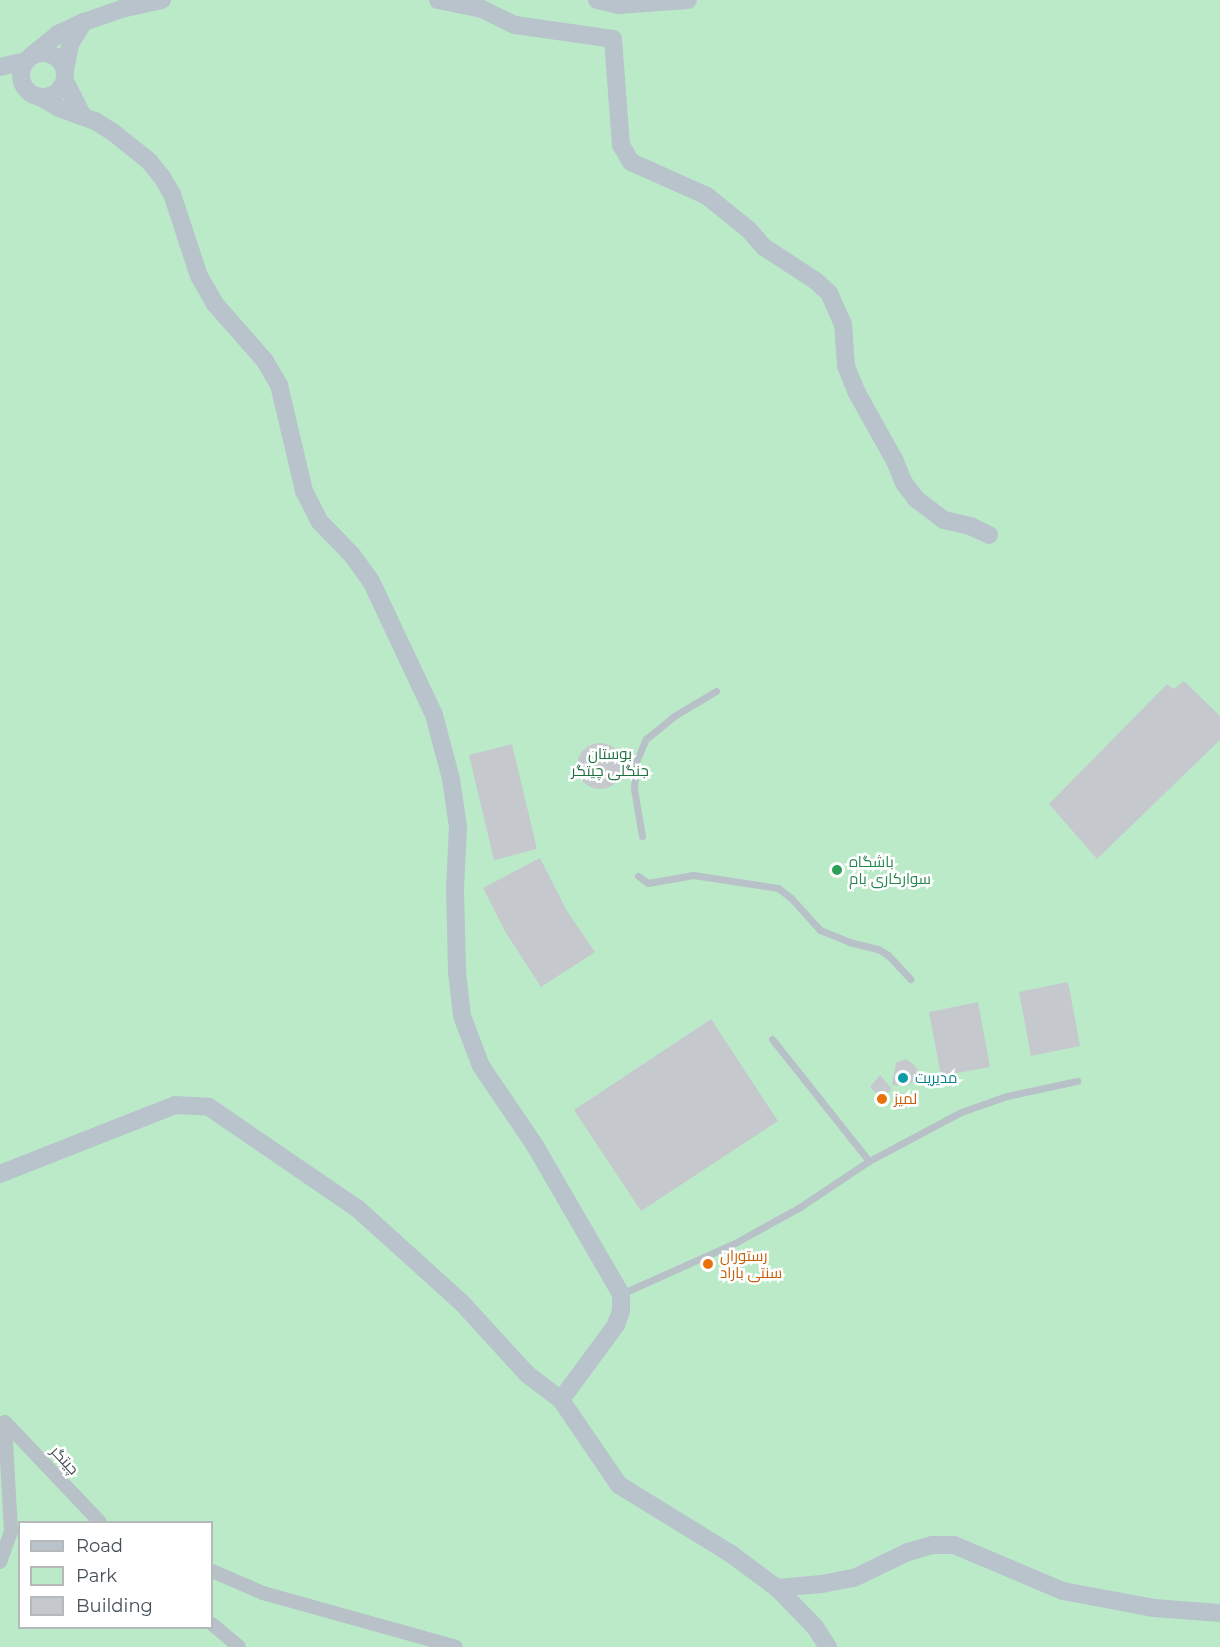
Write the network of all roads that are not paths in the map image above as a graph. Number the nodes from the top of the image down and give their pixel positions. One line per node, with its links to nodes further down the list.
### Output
1 (162, 0): 6 (street)
2 (438, 0): 5 (street)
3 (597, 0): 4 (street)
4 (688, 0)
5 (487, 5): 14 (street)
6 (84, 22): 7 (street); 10 (street)
7 (28, 59): 8 (street); 10 (street); 11 (street)
8 (0, 67)
9 (0, 75): 11 (street)
10 (65, 75): 12 (street); 13 (street)
11 (23, 85): 12 (street)
12 (40, 97): 13 (street)
13 (83, 116): 23 (street)
14 (989, 535)
15 (716, 691): 16 (lane)
16 (642, 836)
17 (638, 876): 18 (lane)
18 (910, 979)
19 (772, 1039): 21 (lane)
20 (1077, 1081): 21 (lane)
21 (869, 1161): 23 (lane)
22 (0, 1174): 24 (street)
23 (621, 1294): 24 (street)
24 (561, 1401): 28 (street)
25 (99, 1521): 26 (street, چیتگر)
26 (0, 1562)
27 (213, 1571): 32 (street)
28 (777, 1588): 29 (street); 33 (street)
29 (1220, 1613)
30 (213, 1625): 31 (street)
31 (239, 1647)
32 (456, 1647)
33 (828, 1647)

